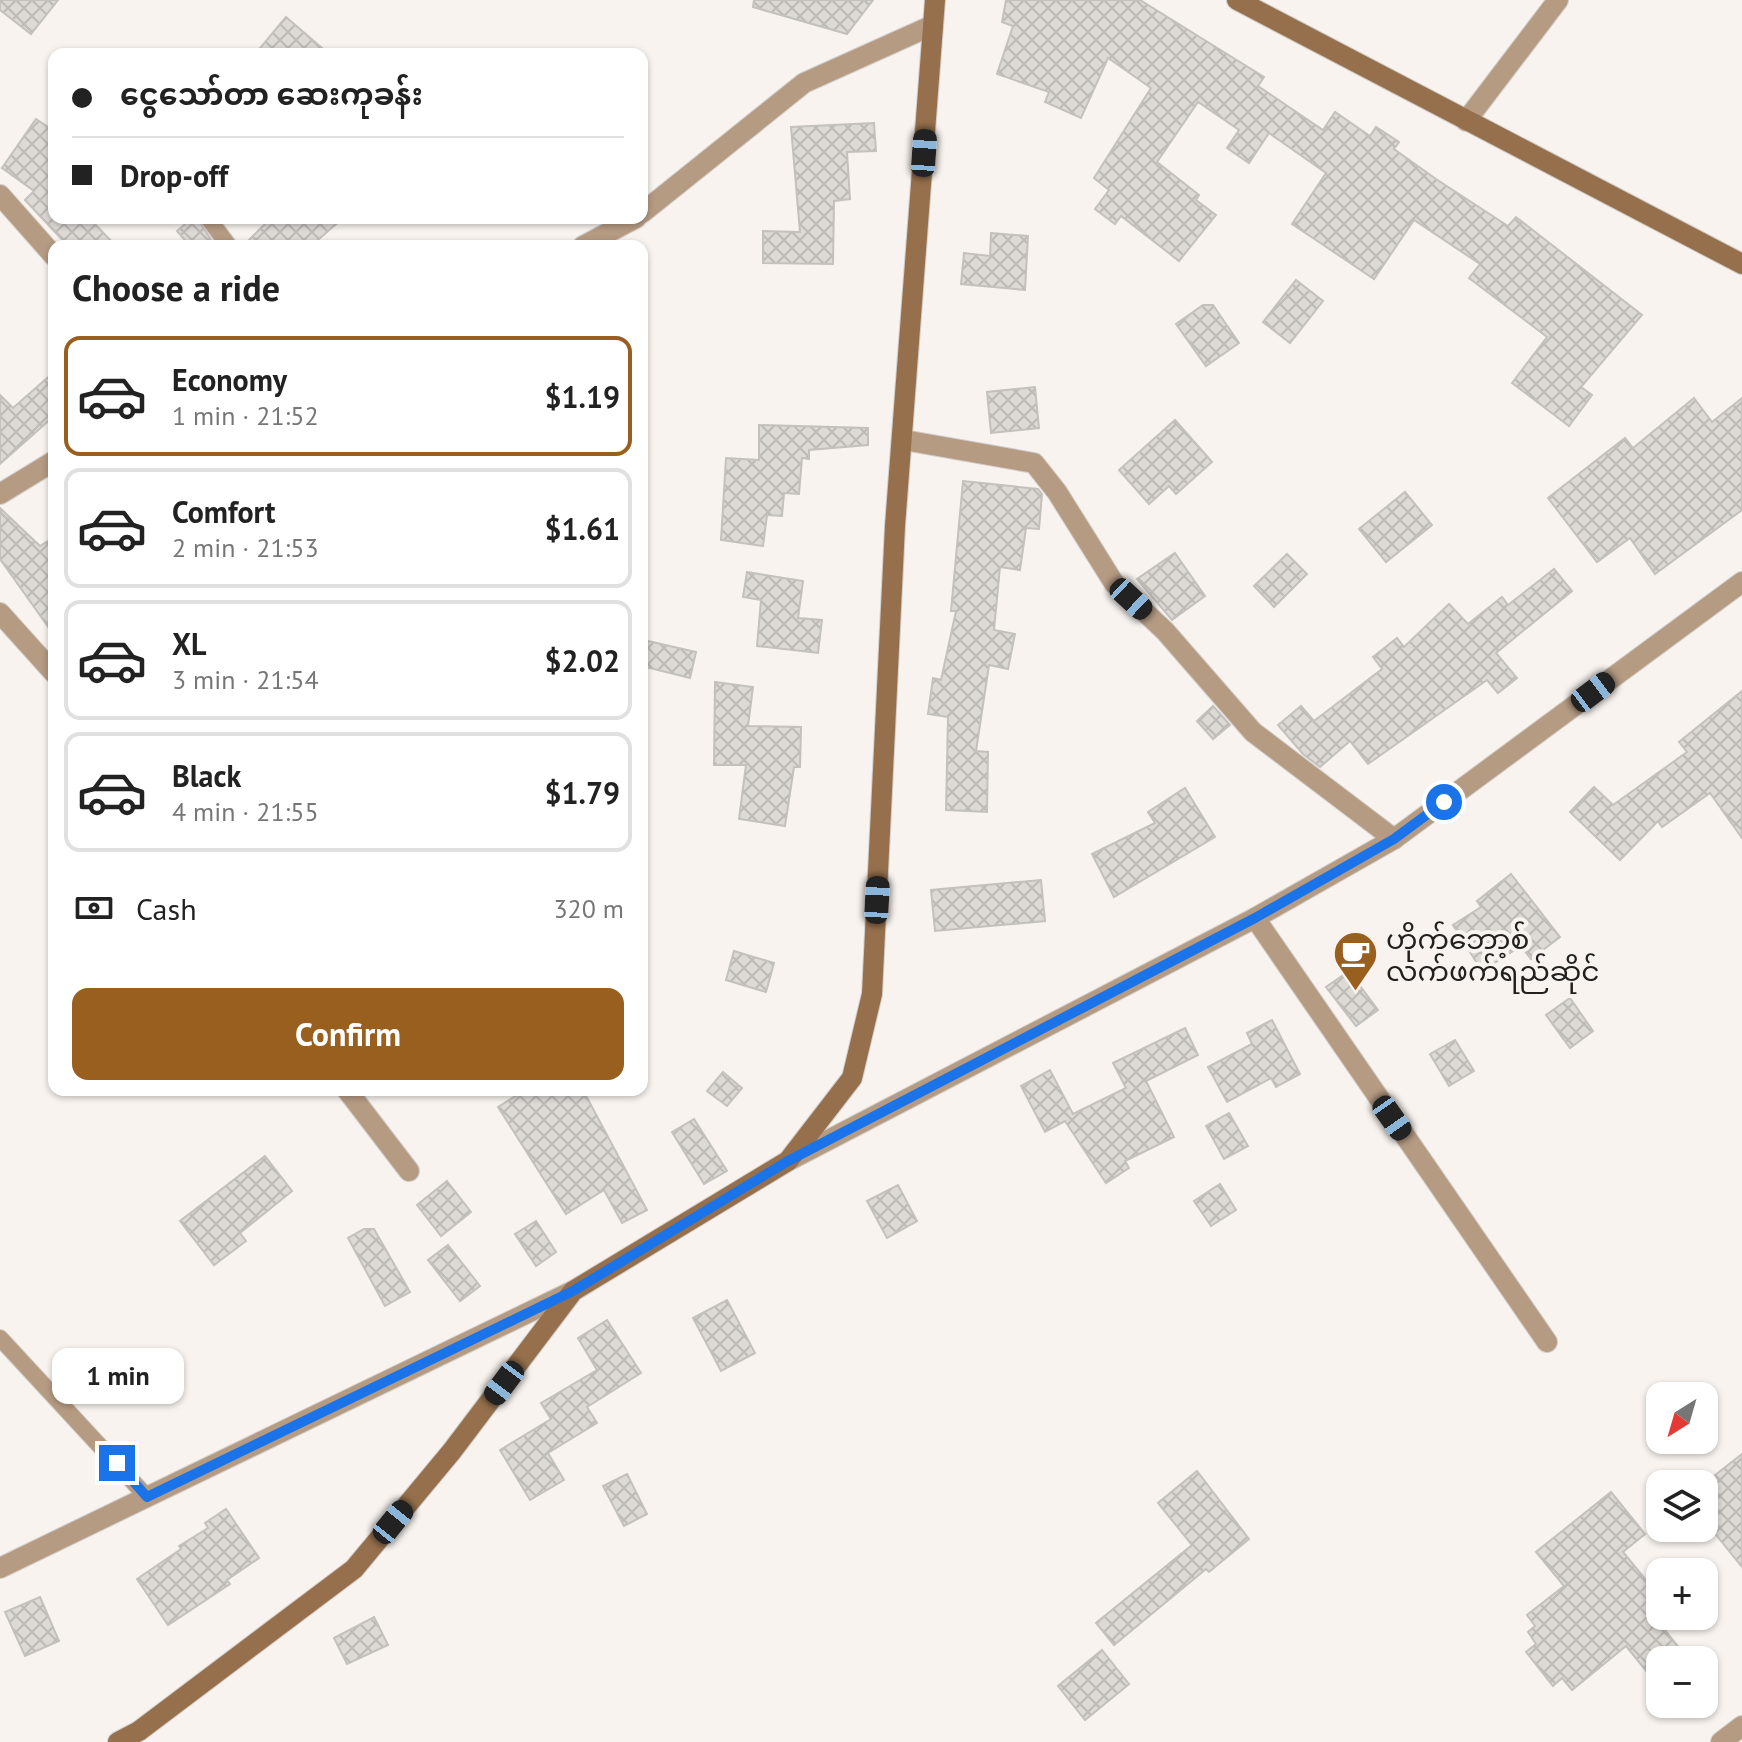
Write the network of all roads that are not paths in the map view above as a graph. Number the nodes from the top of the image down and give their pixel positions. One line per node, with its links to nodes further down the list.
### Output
1 (935, 0): 4 (main road)
2 (1237, 0): 5 (main road)
3 (1558, 0): 5 (street)
4 (933, 25): 7 (street); 12 (main road)
5 (1466, 121): 11 (main road)
6 (0, 195): 10 (street)
7 (648, 208)
8 (625, 224): 9 (street)
9 (594, 240)
10 (48, 249)
11 (1742, 264)
12 (904, 440): 18 (street); 21 (main road)
13 (48, 465): 14 (street)
14 (0, 494)
15 (1742, 582): 18 (street)
16 (0, 613): 17 (street)
17 (48, 666)
18 (1394, 839): 19 (street)
19 (1255, 918): 21 (street); 25 (street)
20 (352, 1096): 22 (street)
21 (788, 1161): 23 (main road)
22 (409, 1171)
23 (573, 1291): 26 (street); 29 (main road)
24 (0, 1338): 26 (lane)
25 (1547, 1342)
26 (147, 1497): 27 (street)
27 (0, 1568)
28 (1742, 1726): 30 (street)
29 (118, 1742)
30 (1721, 1742)

